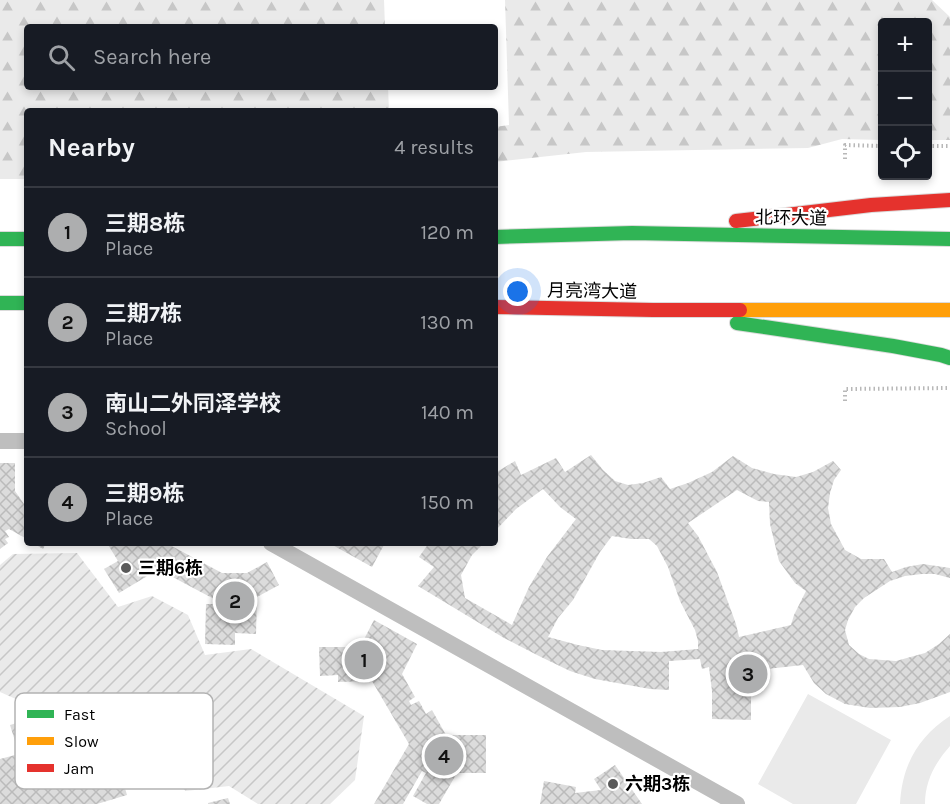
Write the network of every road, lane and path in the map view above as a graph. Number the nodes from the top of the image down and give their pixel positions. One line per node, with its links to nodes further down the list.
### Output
1 (878, 146): 4 (path)
2 (932, 146): 3 (path)
3 (950, 146)
4 (845, 159)
5 (950, 201): 6 (main road)
6 (632, 233): 7 (main road); 10 (main road, 北环大道)
7 (498, 237)
8 (0, 239): 9 (main road)
9 (24, 239)
10 (950, 239)
11 (0, 303): 12 (main road)
12 (24, 303)
13 (498, 307): 14 (main road, 月亮湾大道)
14 (652, 310): 15 (main road); 16 (main road)
15 (950, 310)
16 (950, 358)
17 (950, 388): 18 (path)
18 (845, 401)
19 (0, 441): 20 (street)
20 (24, 441)
21 (276, 546): 22 (street)
22 (736, 804)

